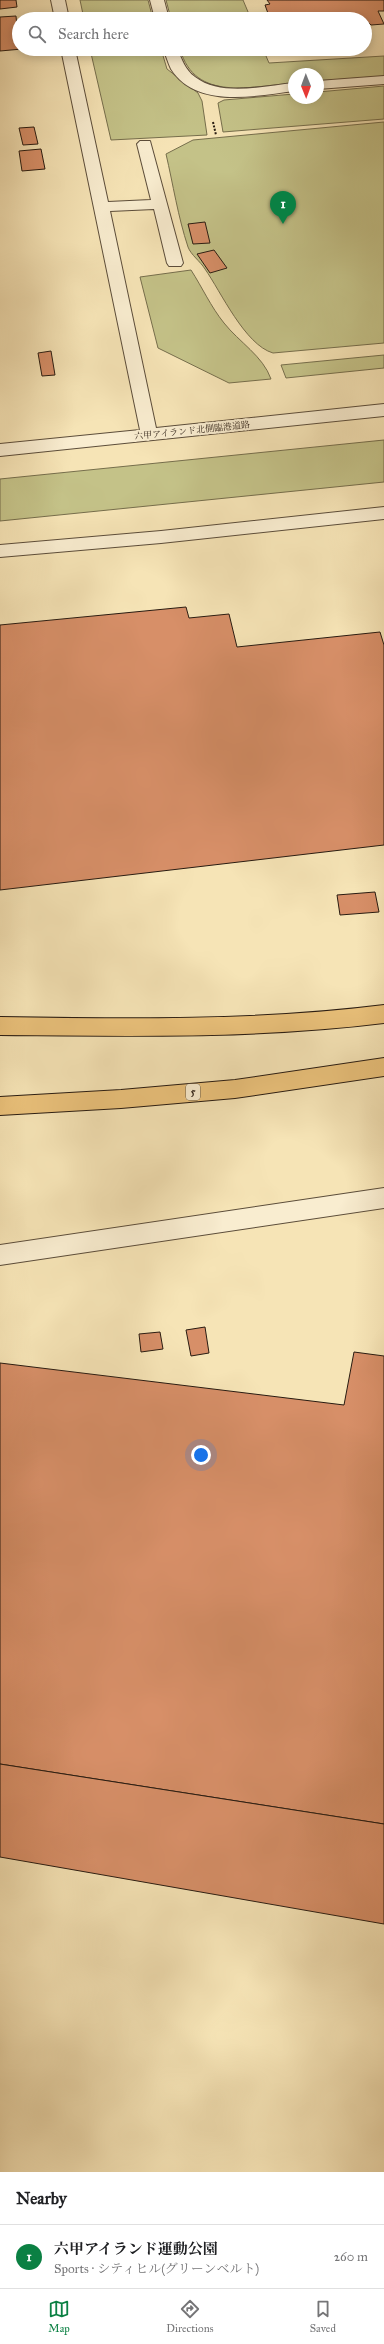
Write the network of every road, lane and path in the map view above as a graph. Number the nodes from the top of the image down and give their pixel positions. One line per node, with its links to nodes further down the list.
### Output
1 (58, 0): 3 (street)
2 (157, 0): 4 (street)
3 (61, 12)
4 (160, 12)
5 (69, 56): 12 (street)
6 (173, 56): 9 (street)
7 (384, 80): 8 (street)
8 (324, 85)
9 (288, 88)
10 (145, 144): 11 (street)
11 (160, 204): 12 (street); 13 (street)
12 (101, 207): 15 (street)
13 (175, 262)
14 (384, 410): 15 (street, 六甲アイランド北側臨港道路)
15 (148, 434): 16 (street, 六甲アイランド北側臨港道路)
16 (0, 450)
17 (384, 514): 18 (street)
18 (0, 551)
19 (384, 1014): 20 (highway)
20 (0, 1026)
21 (384, 1067): 22 (highway, 5)
22 (0, 1106)
23 (384, 1198): 24 (street)
24 (0, 1255)

